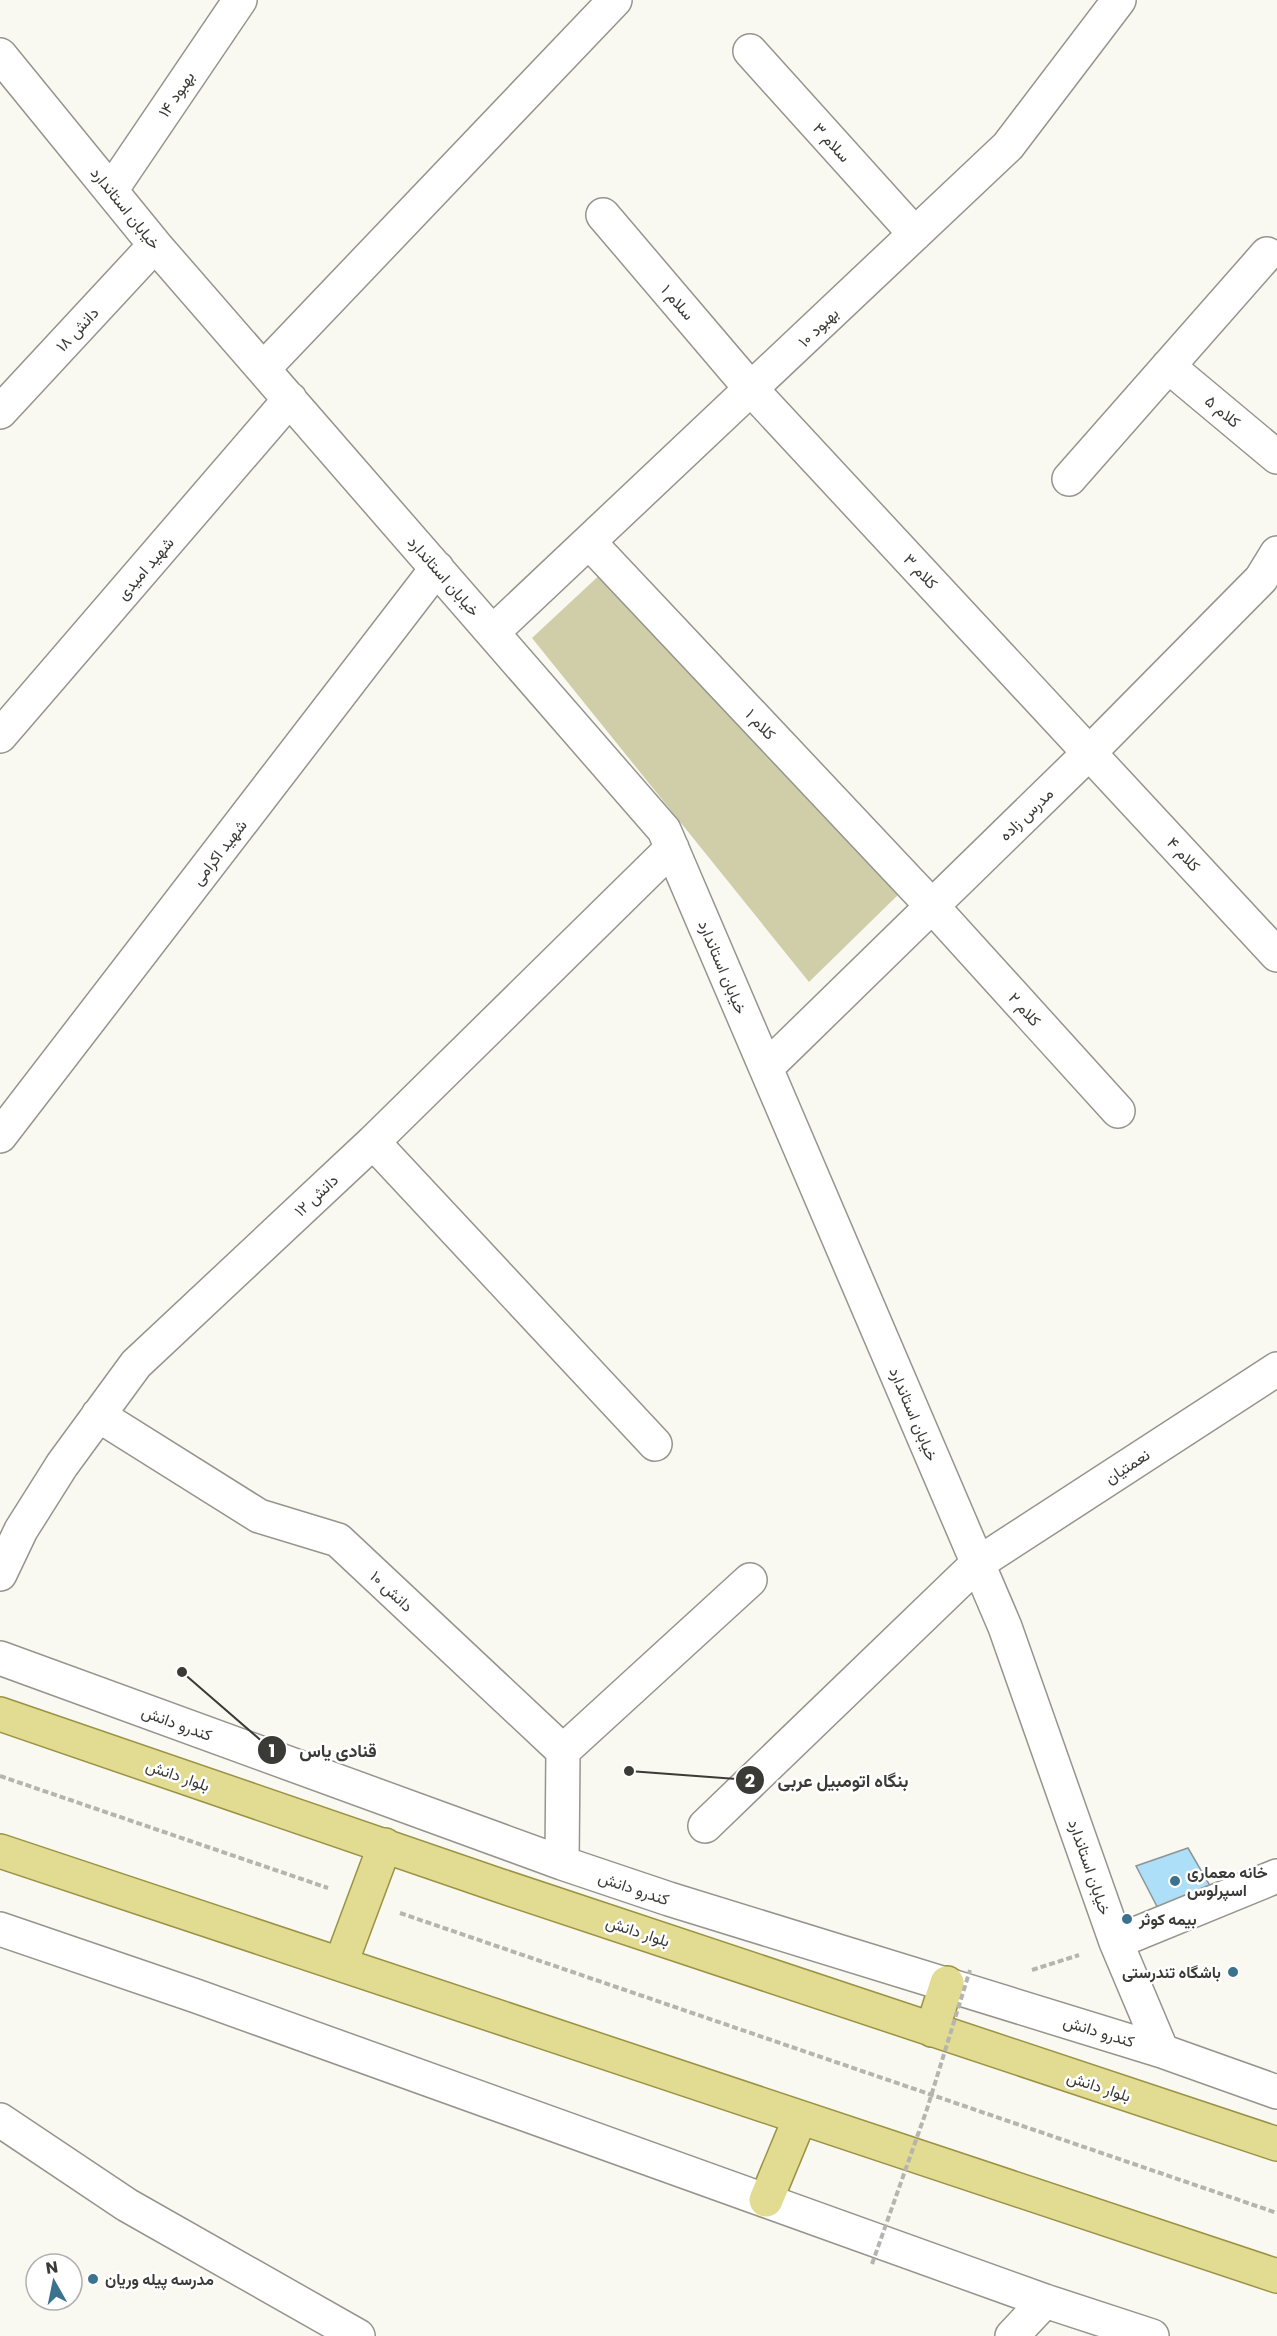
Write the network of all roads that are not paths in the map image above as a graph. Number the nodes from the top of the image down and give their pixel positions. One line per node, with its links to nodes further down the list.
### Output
1 (240, 0): 6 (street, بهبود ۱۴)
2 (615, 0): 12 (street)
3 (1119, 0): 8 (street, بهبود ۱۰)
4 (750, 51): 8 (street, سلام ۳)
5 (0, 55): 6 (street, خیابان استاندارد)
6 (112, 189): 9 (street, خیابان استاندارد)
7 (603, 215): 13 (street, سلام ۱)
8 (915, 234): 13 (street, بهبود ۱۰)
9 (155, 244): 12 (street, خیابان استاندارد); 15 (street, دانش ۱۸)
10 (1267, 255): 11 (street)
11 (1168, 366): 16 (street, کلام ۵); 17 (street)
12 (263, 369): 14 (street, خیابان استاندارد)
13 (752, 390): 18 (street, بهبود ۱۰); 23 (street, کلام ۳)
14 (290, 399): 19 (street, خیابان استاندارد); 22 (street, شهید امیدی)
15 (0, 412)
16 (1277, 457)
17 (1069, 479)
18 (589, 542): 21 (street, بهبود ۱۰); 25 (street, کلام ۱)
19 (437, 568): 21 (street, خیابان استاندارد); 29 (street, شهید اکرامی)
20 (1272, 576): 23 (street, مدرس زاده)
21 (493, 632): 24 (street, خیابان استاندارد)
22 (0, 736)
23 (1090, 752): 25 (street, مدرس زاده); 26 (street, کلام ۴)
24 (672, 848): 27 (street, خیابان استاندارد); 30 (street, دانش ۱۲)
25 (932, 906): 27 (street, مدرس زاده); 28 (street, کلام ۲)
26 (1277, 955)
27 (766, 1068): 34 (street, خیابان استاندارد)
28 (1118, 1111)
29 (0, 1136)
30 (373, 1142): 32 (street, دانش ۱۲); 33 (street)
31 (1277, 1369): 34 (street, نعمتیان)
32 (98, 1415): 35 (street, دانش ۱۲); 39 (street, دانش ۱۰)
33 (655, 1444)
34 (977, 1563): 40 (street, نعمتیان); 46 (street, خیابان استاندارد)
35 (0, 1574)
36 (750, 1580): 39 (street)
37 (0, 1658): 43 (street, کندرو دانش)
38 (0, 1714): 41 (main road, بلوار دانش)
39 (563, 1751): 43 (street)
40 (705, 1826)
41 (385, 1845): 47 (main road); 49 (main road, بلوار دانش)
42 (0, 1851): 47 (main road)
43 (562, 1863): 48 (street, کندرو دانش)
44 (1277, 1876): 46 (street)
45 (0, 1929): 55 (street)
46 (1116, 1942): 50 (street, خیابان استاندارد)
47 (341, 1963): 52 (main road)
48 (959, 1977): 49 (main road); 50 (street, کندرو دانش)
49 (932, 2031): 54 (main road, بلوار دانش)
50 (1162, 2051): 51 (street, کندرو دانش)
51 (1277, 2092)
52 (800, 2118): 55 (main road); 56 (main road)
53 (0, 2120): 58 (street)
54 (1277, 2144)
55 (766, 2200): 57 (street)
56 (1277, 2276)
57 (1045, 2301): 59 (street); 60 (street)
58 (358, 2336)
59 (1012, 2336)
60 (1152, 2336)

